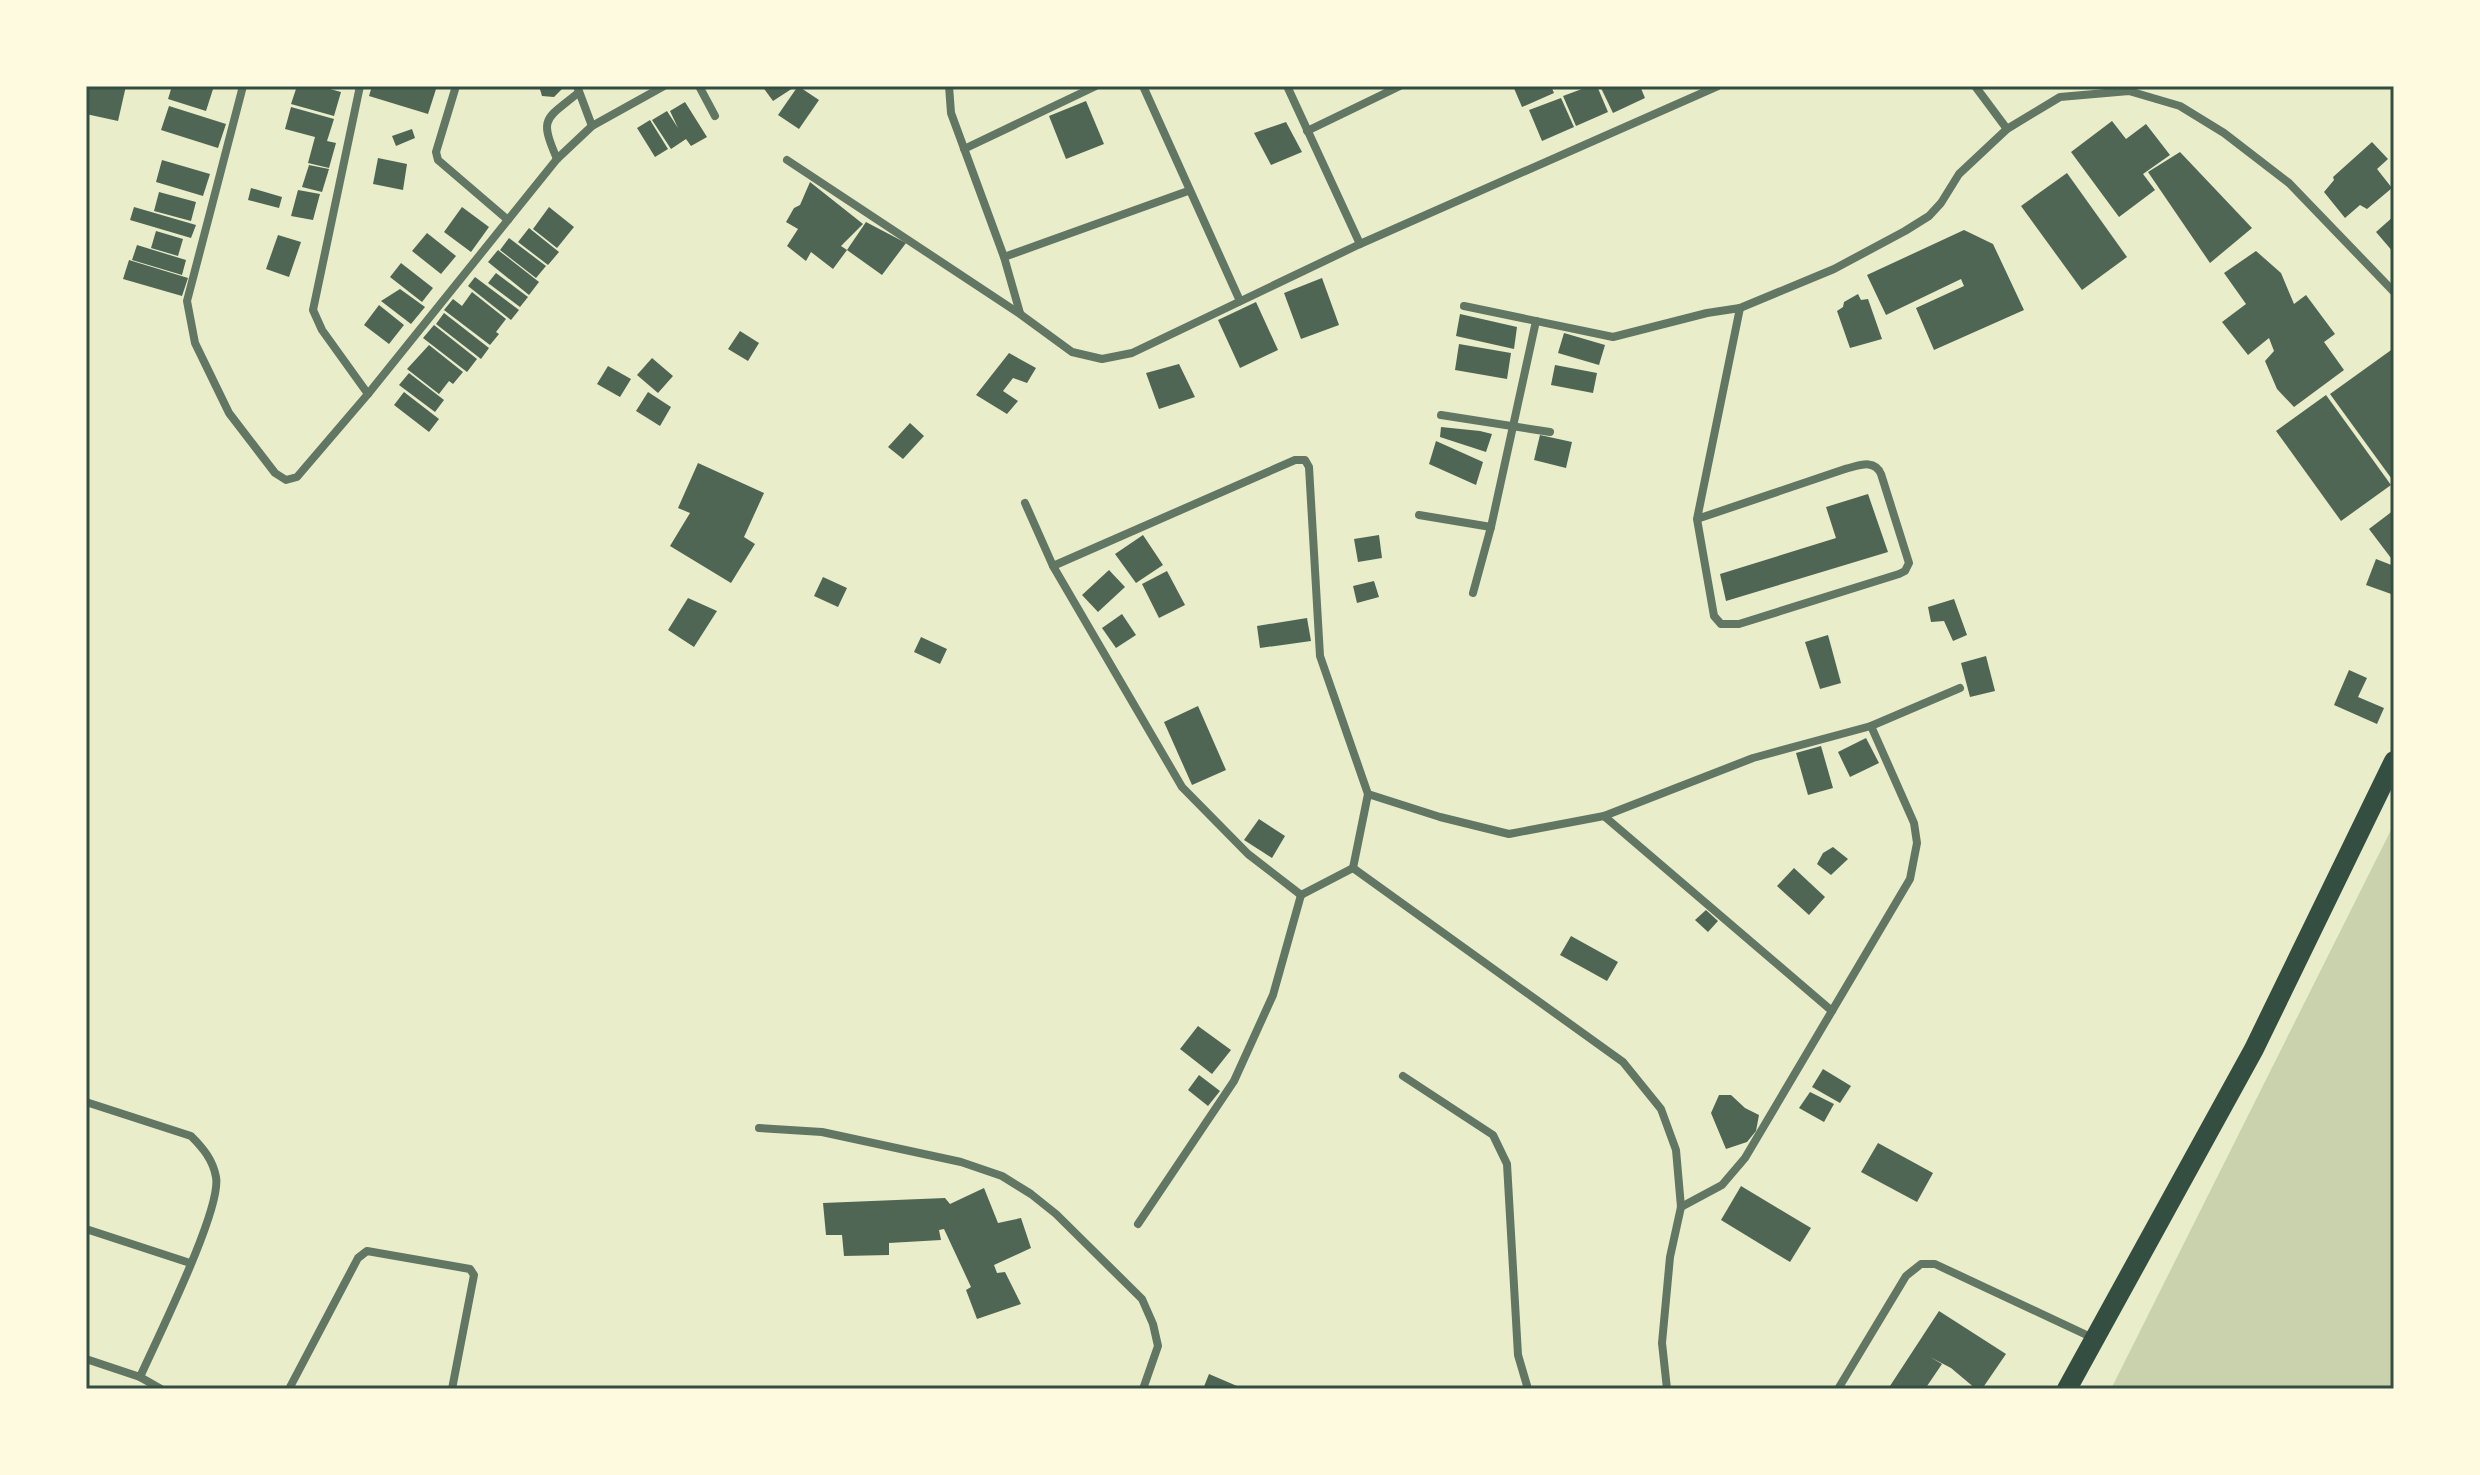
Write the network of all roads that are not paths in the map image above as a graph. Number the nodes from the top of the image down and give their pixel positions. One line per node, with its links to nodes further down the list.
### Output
1 (243, 86): 31 (street)
2 (360, 86): 31 (street)
3 (456, 86): 22 (street)
4 (664, 86): 15 (street)
5 (699, 86): 14 (street)
6 (949, 86): 18 (street)
7 (1096, 86): 18 (street)
8 (1143, 86): 21 (street)
9 (1287, 86): 17 (street)
10 (1400, 86): 17 (street)
11 (1718, 86): 23 (street)
12 (1975, 86): 16 (street)
13 (578, 89): 15 (street); 19 (street)
14 (715, 116)
15 (592, 126): 19 (street)
16 (2007, 129): 25 (street); 28 (street)
17 (1307, 131): 23 (street)
18 (964, 149): 24 (street)
19 (557, 159): 22 (street)
20 (787, 160): 29 (street)
21 (1188, 191): 24 (street); 26 (street)
22 (508, 220): 31 (street)
23 (1360, 244): 26 (street)
24 (1004, 257): 29 (street)
25 (2394, 292)
26 (1240, 301): 29 (street)
27 (1464, 306): 30 (street)
28 (1740, 308): 30 (street); 37 (street)
29 (1020, 314)
30 (1536, 321): 33 (street)
31 (368, 394)
32 (1441, 415): 33 (street)
33 (1511, 428): 34 (street); 38 (street)
34 (1550, 432)
35 (1025, 503): 39 (street)
36 (1419, 515): 38 (street)
37 (1697, 519): 37 (street)
38 (1491, 527): 40 (street)
39 (1053, 566): 44 (street); 47 (street)
40 (1473, 593)
41 (1960, 688): 42 (street)
42 (1871, 726): 45 (street); 48 (street)
43 (2394, 761): 56 (main road)
44 (1368, 794): 45 (street); 46 (street)
45 (1604, 816): 48 (street)
46 (1353, 868): 47 (street); 52 (street)
47 (1301, 895): 53 (street)
48 (1832, 1011): 52 (street)
49 (1403, 1076): 63 (street)
50 (86, 1102): 55 (street)
51 (759, 1128): 62 (street)
52 (1681, 1207): 64 (street)
53 (1138, 1224)
54 (86, 1229): 55 (street)
55 (190, 1263): 58 (street)
56 (2095, 1339): 65 (street); 66 (main road)
57 (86, 1359): 58 (street)
58 (140, 1377): 59 (street)
59 (161, 1389)
60 (289, 1389): 61 (street)
61 (452, 1389)
62 (1143, 1389)
63 (1528, 1389)
64 (1667, 1389)
65 (1838, 1389)
66 (2067, 1389)

